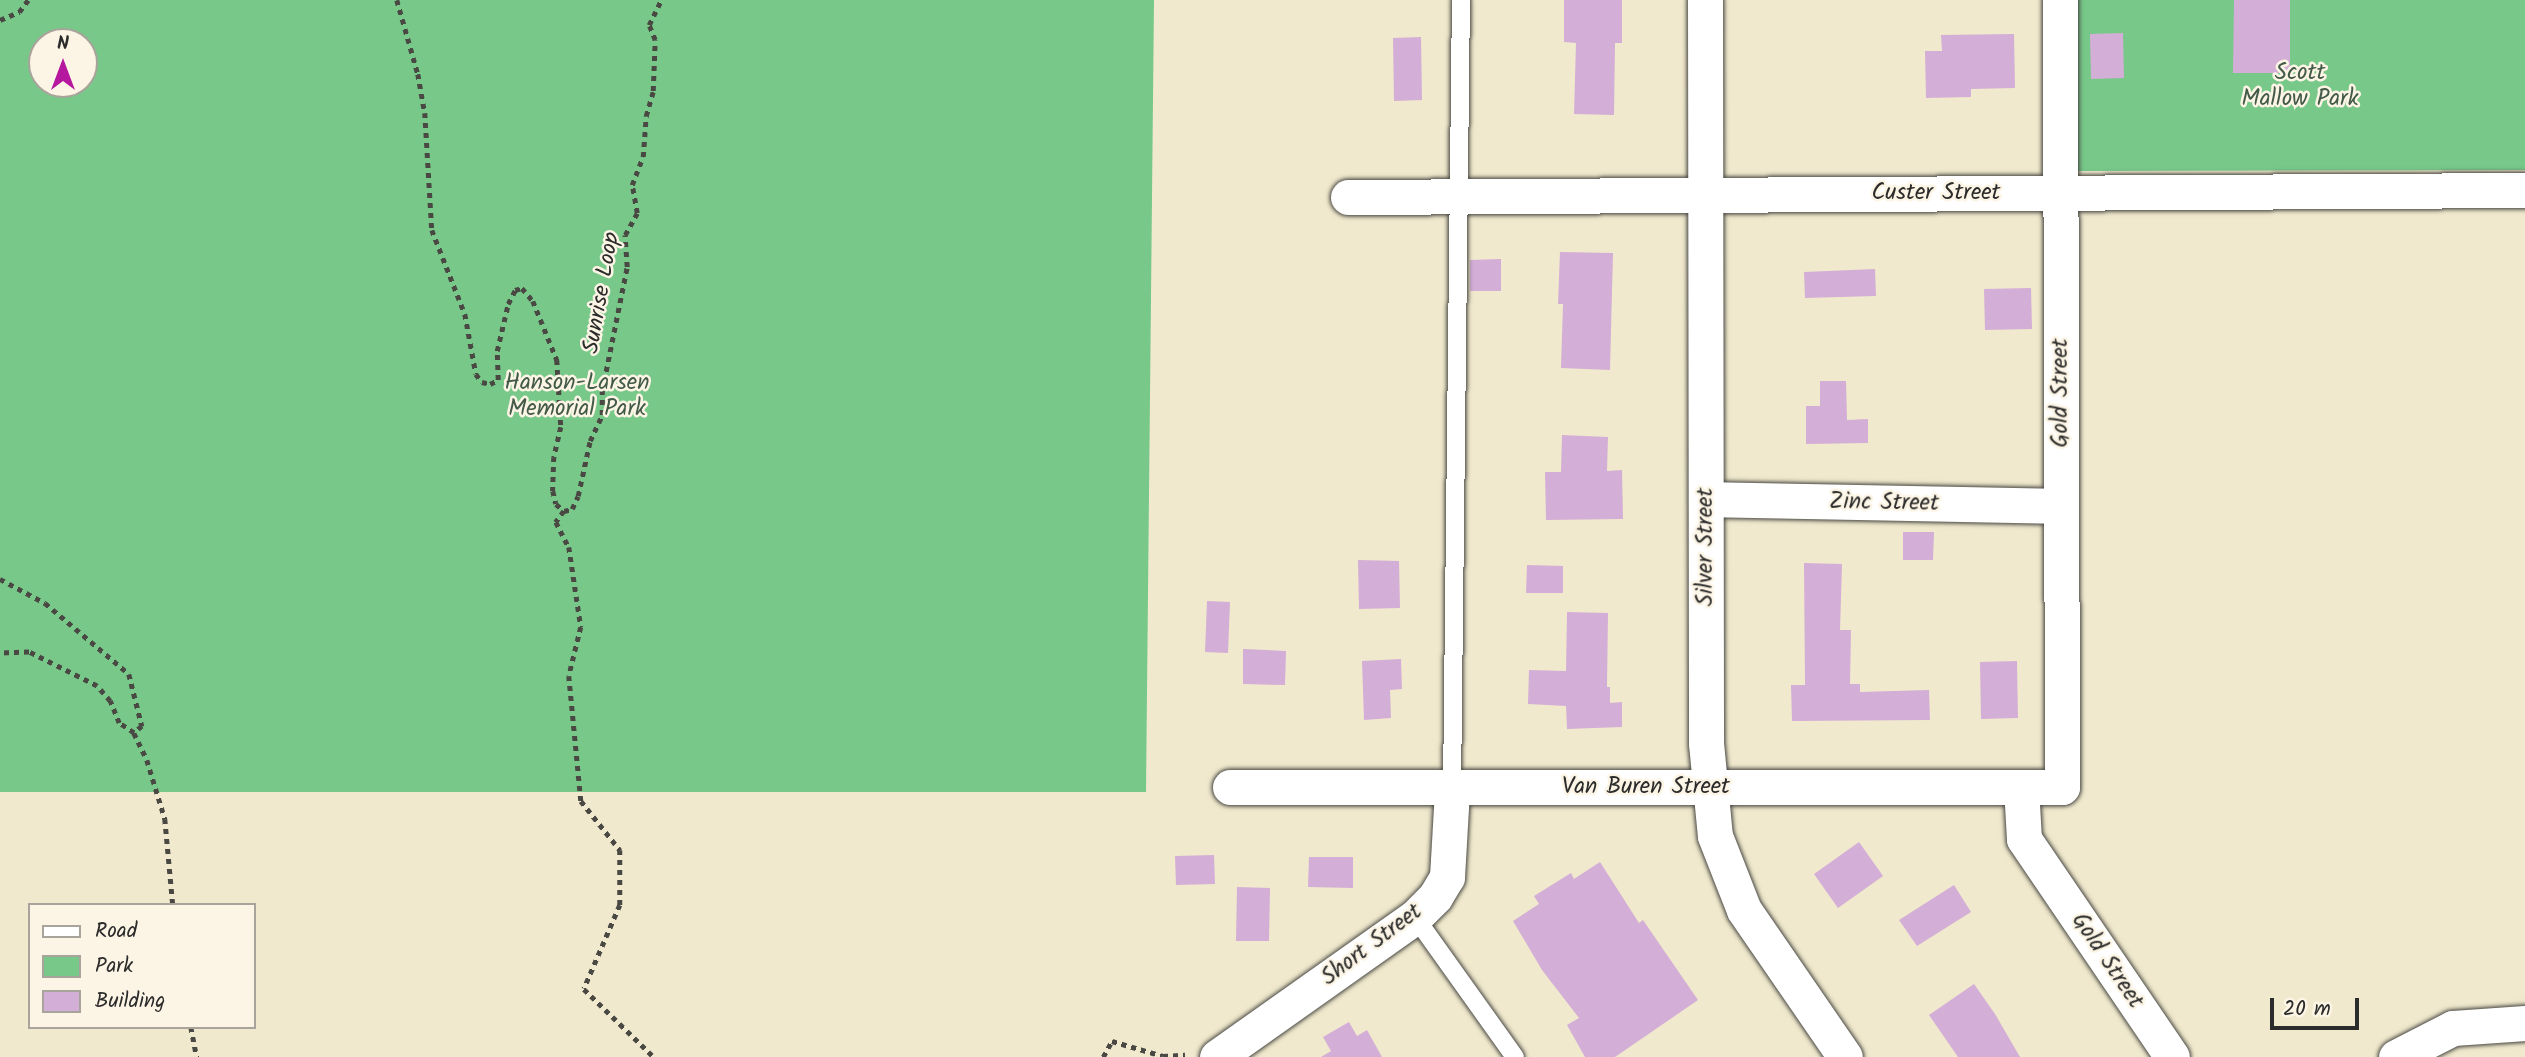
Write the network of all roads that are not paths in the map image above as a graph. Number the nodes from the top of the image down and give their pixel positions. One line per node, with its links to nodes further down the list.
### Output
1 (1461, 0): 8 (lane)
2 (1705, 0): 6 (street, Silver Street)
3 (2060, 0): 5 (street, Gold Street)
4 (2525, 190): 5 (street, Custer Street)
5 (2061, 193): 6 (street, Custer Street); 10 (street, Gold Street)
6 (1705, 194): 8 (street, Custer Street); 9 (street, Silver Street)
7 (1348, 197): 8 (street, Custer Street)
8 (1460, 198): 15 (lane)
9 (1706, 499): 10 (street, Zinc Street); 12 (street, Silver Street)
10 (2061, 506): 14 (street, Gold Street)
11 (1230, 787): 15 (street, Van Buren Street)
12 (1710, 787): 13 (street, Van Buren Street); 15 (street, Van Buren Street); 20 (street, Silver Street)
13 (2021, 787): 14 (street, Van Buren Street); 21 (street, Gold Street)
14 (2062, 787)
15 (1452, 789): 16 (street, Short Street)
16 (1415, 917): 18 (street, Short Street); 19 (lane)
17 (2525, 1023): 22 (street)
18 (1221, 1056)
19 (1515, 1057)
20 (1845, 1057)
21 (2172, 1057)
22 (2396, 1057)

